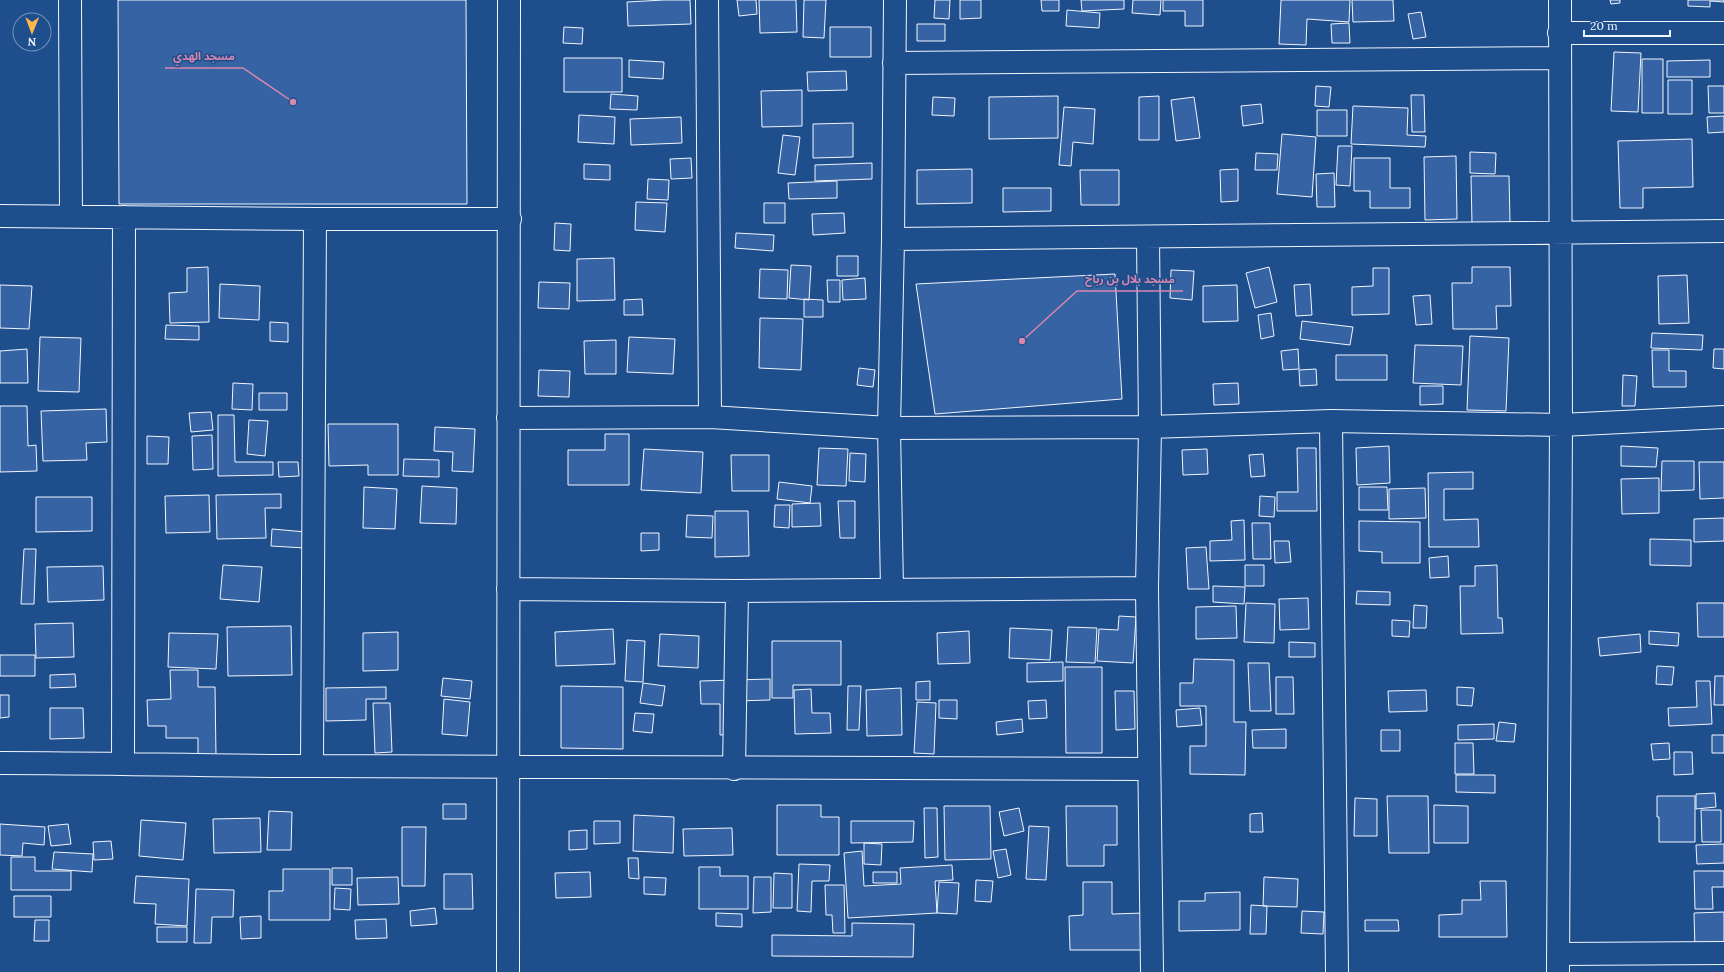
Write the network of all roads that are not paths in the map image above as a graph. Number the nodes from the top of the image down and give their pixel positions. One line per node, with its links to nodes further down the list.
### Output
1 (70, 0): 11 (street)
2 (509, 0): 14 (street)
3 (707, 0): 19 (street)
4 (895, 0): 9 (street)
5 (1560, 0): 6 (street)
6 (1559, 33): 7 (street); 8 (street)
7 (1724, 33)
8 (1559, 58): 9 (street); 16 (street)
9 (894, 63): 18 (street)
10 (0, 216): 11 (street)
11 (71, 216): 12 (street)
12 (124, 217): 13 (street); 30 (street)
13 (315, 219): 14 (street); 32 (street)
14 (510, 219): 21 (street)
15 (1724, 231): 16 (street)
16 (1560, 234): 17 (street); 23 (street)
17 (1148, 238): 18 (street); 24 (street)
18 (893, 239): 25 (street)
19 (710, 417): 21 (street); 25 (street)
20 (1724, 417): 23 (street)
21 (508, 418): 27 (street)
22 (1331, 420): 23 (street); 24 (street); 40 (street)
23 (1561, 425): 37 (street)
24 (1150, 427): 25 (street); 26 (street)
25 (889, 428): 28 (street)
26 (1147, 588): 28 (street); 35 (street)
27 (508, 589): 29 (street); 33 (street)
28 (892, 589): 29 (street)
29 (737, 591): 34 (street)
30 (123, 762): 31 (street); 32 (street)
31 (0, 763)
32 (312, 766): 33 (street)
33 (508, 767): 34 (street); 38 (street)
34 (734, 769): 35 (street)
35 (1149, 769): 39 (street)
36 (1724, 953): 37 (street)
37 (1558, 963)
38 (508, 972)
39 (1152, 972)
40 (1338, 972)

